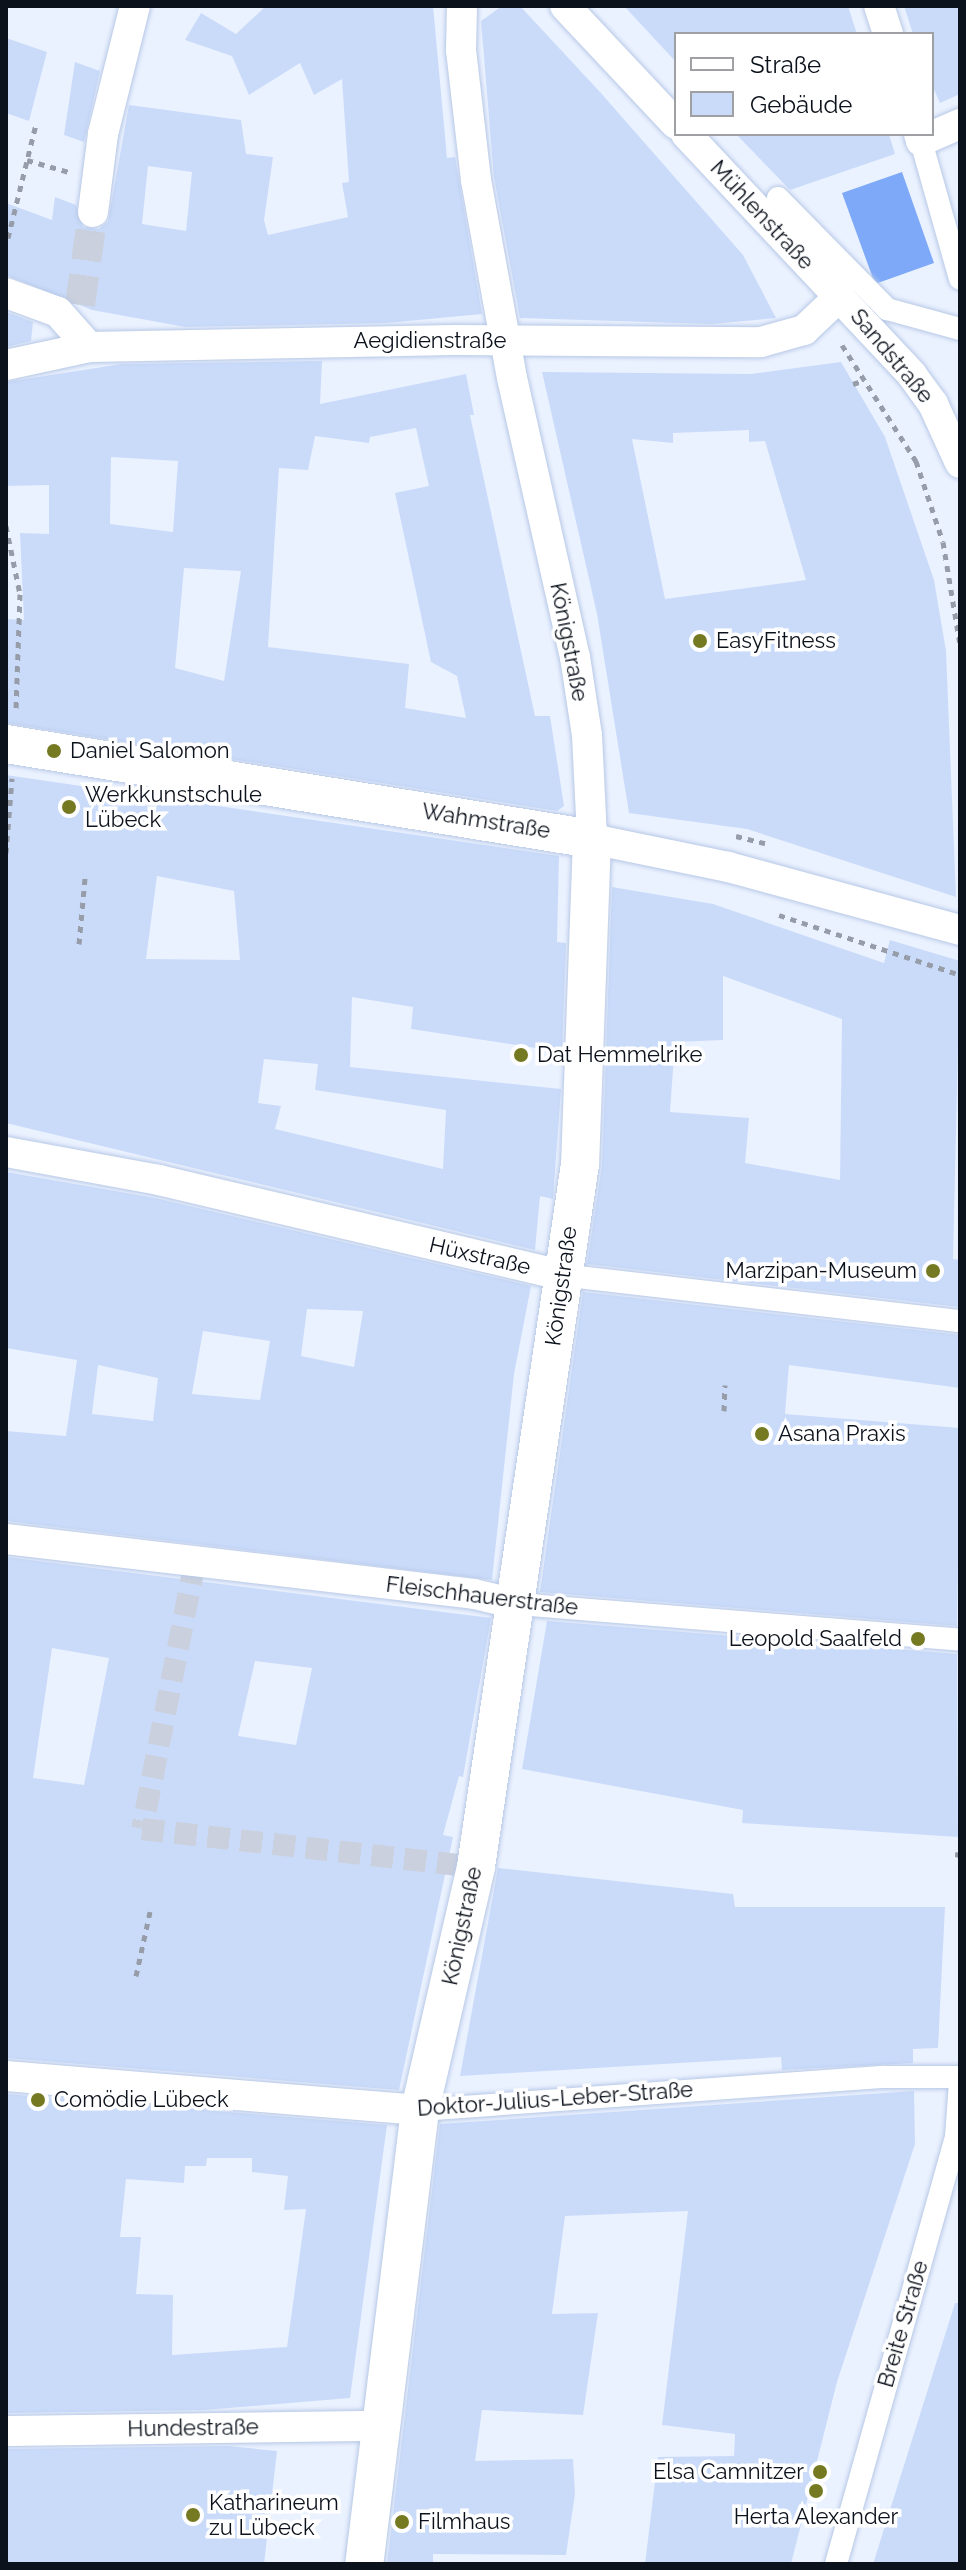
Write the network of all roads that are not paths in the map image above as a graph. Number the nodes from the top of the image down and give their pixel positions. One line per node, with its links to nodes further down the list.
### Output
1 (135, 6): 12 (street)
2 (462, 6): 19 (street, Königstraße)
3 (565, 6): 6 (street)
4 (879, 6): 5 (street)
5 (887, 32)
6 (674, 122)
7 (960, 124): 8 (street)
8 (934, 133)
9 (688, 136): 13 (street, Mühlenstraße)
10 (920, 138): 14 (street)
11 (778, 198): 13 (street)
12 (93, 212)
13 (796, 234): 16 (street, Mühlenstraße); 18 (street)
14 (960, 279)
15 (6, 293): 17 (street)
16 (830, 305): 19 (street, Aegidienstraße); 21 (street, Sandstraße)
17 (82, 327): 19 (street, Aegidienstraße); 20 (street, Aegidienstraße)
18 (960, 329)
19 (505, 341): 23 (street, Königstraße)
20 (6, 365)
21 (960, 463)
22 (12, 733): 23 (street, Wahmstraße)
23 (592, 839): 24 (street, Wahmstraße); 26 (street, Königstraße)
24 (960, 930)
25 (6, 1152): 26 (street, Hüxstraße)
26 (561, 1275): 27 (street, Hüxstraße); 29 (street, Königstraße)
27 (960, 1321)
28 (6, 1539): 29 (street, Fleischhauerstraße)
29 (517, 1604): 30 (street, Fleischhauerstraße); 33 (street, Königstraße)
30 (960, 1640)
31 (6, 2076): 33 (street, Doktor-Julius-Leber-Straße)
32 (960, 2080): 33 (street, Doktor-Julius-Leber-Straße); 37 (street, Breite Straße)
33 (420, 2110): 34 (street, Königstraße)
34 (380, 2426): 35 (street, Hundestraße); 36 (street, Königstraße)
35 (6, 2431)
36 (364, 2564)
37 (836, 2564)

